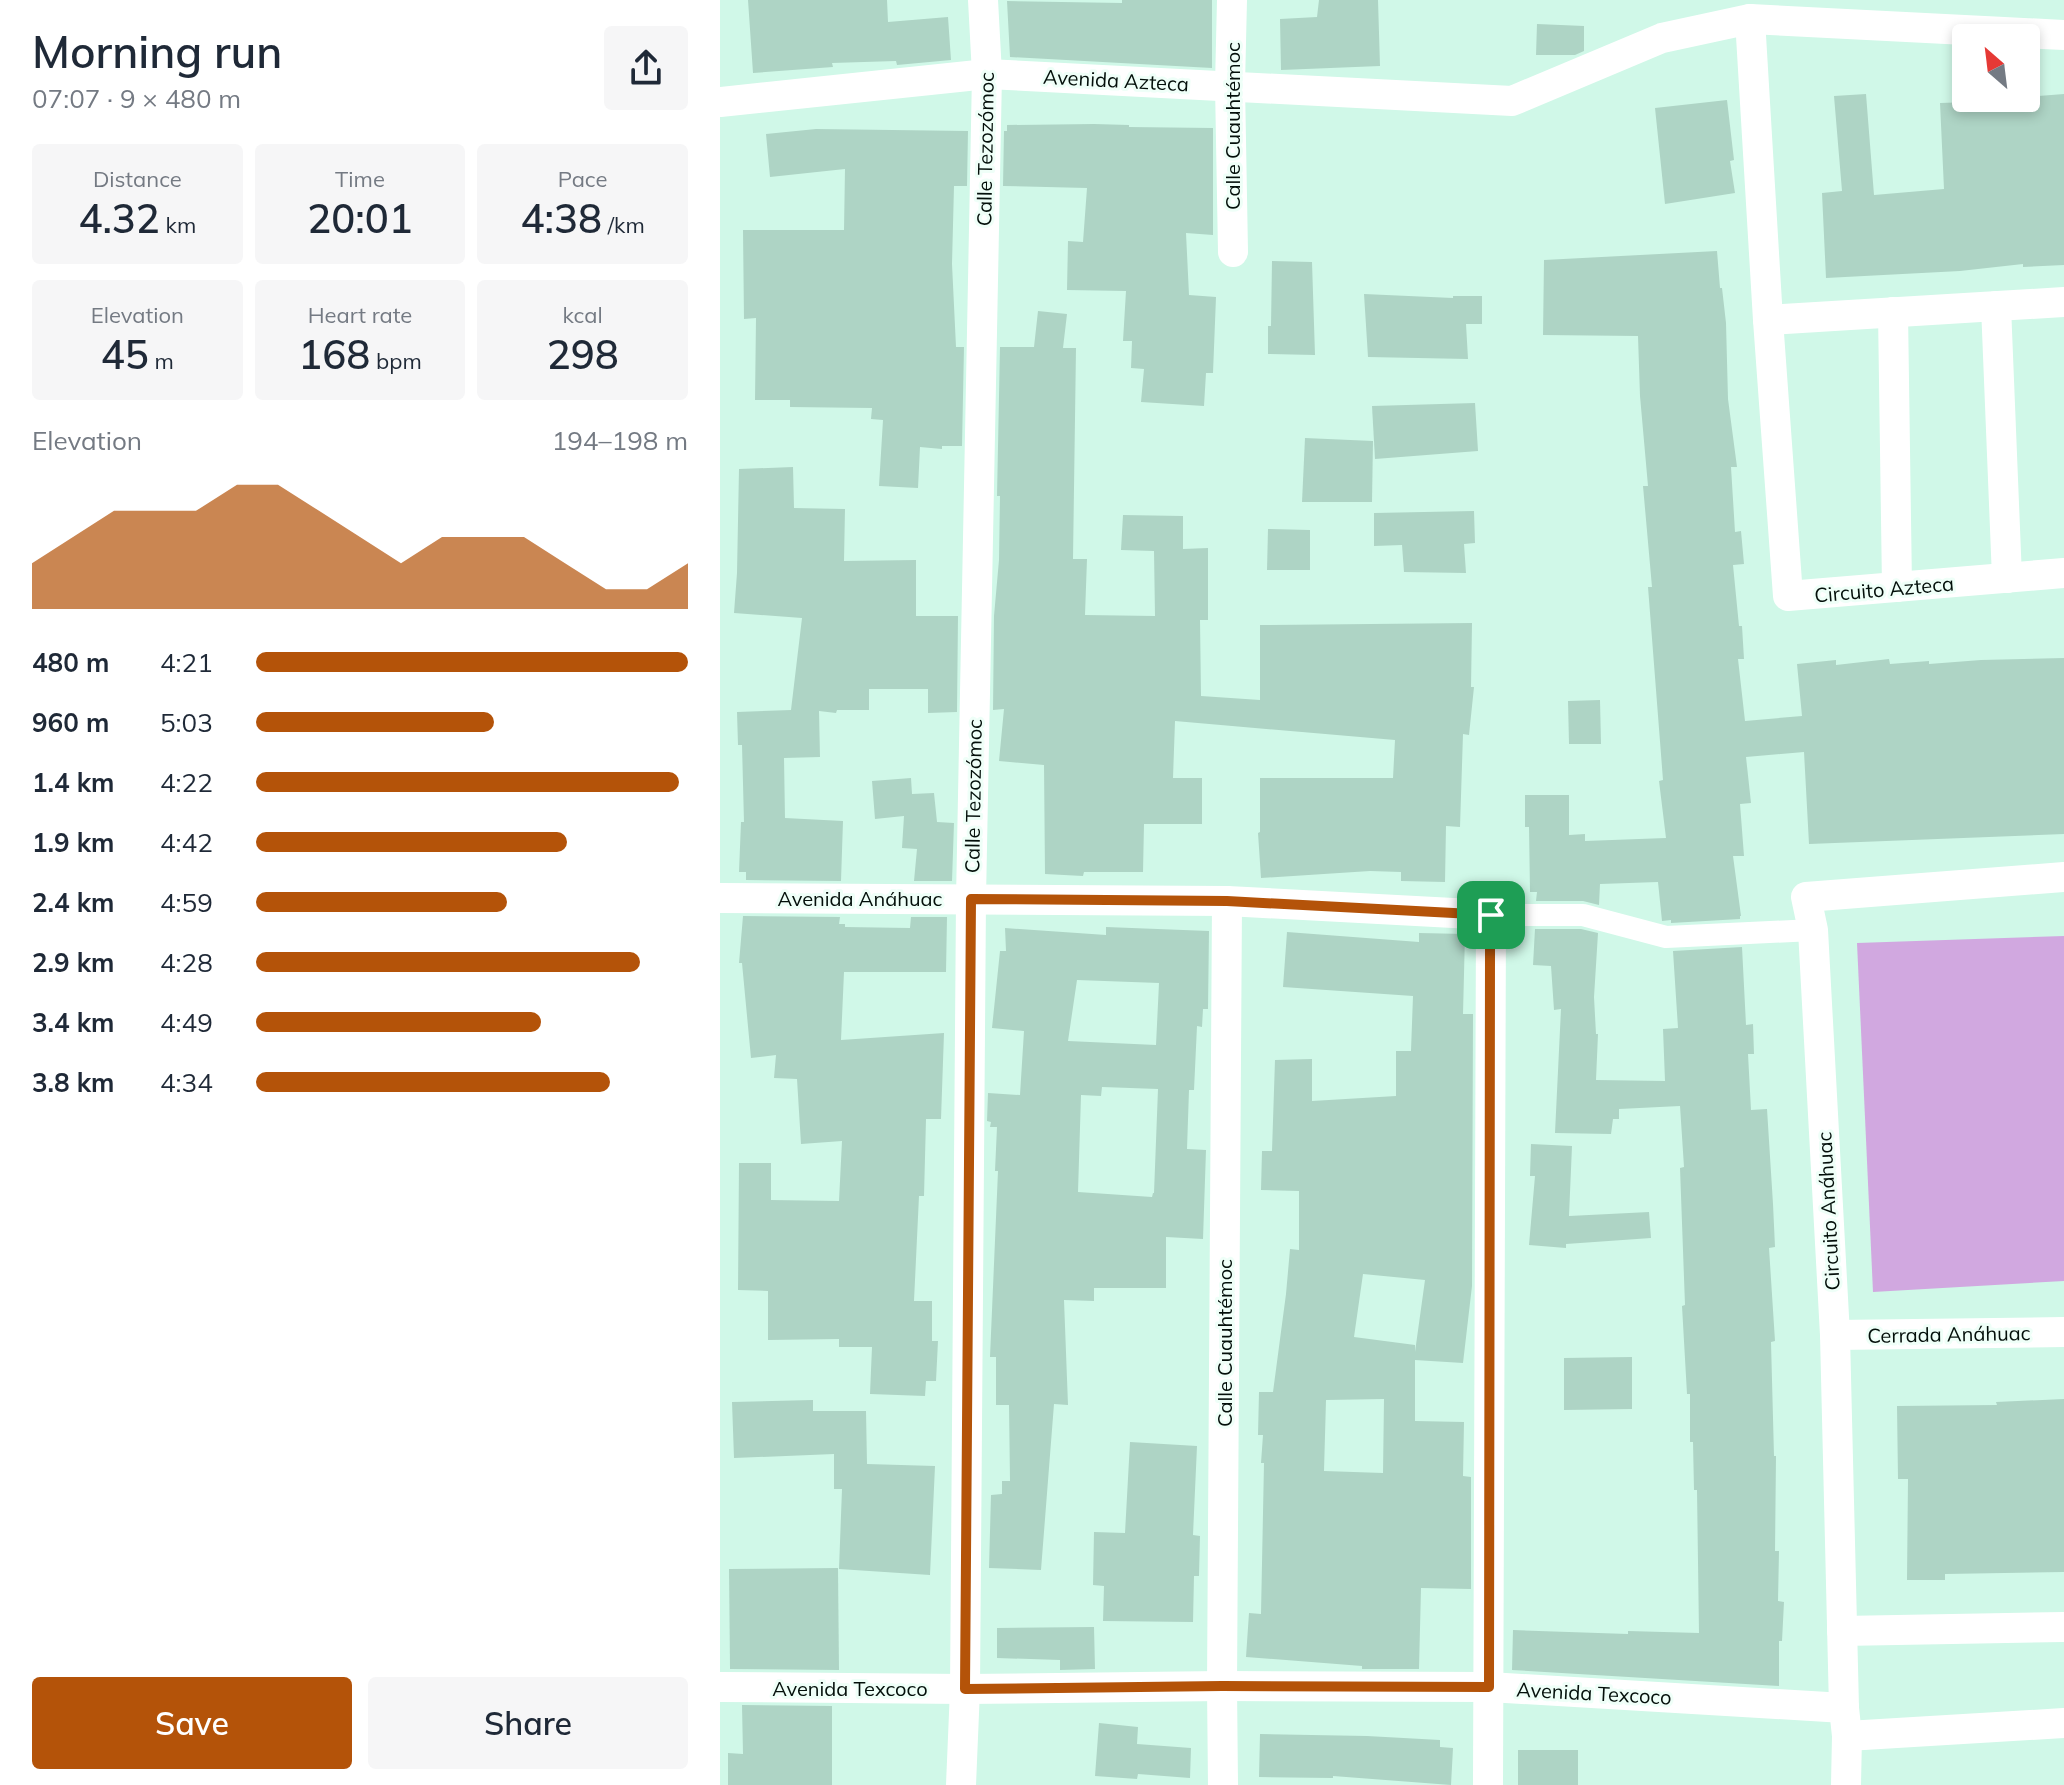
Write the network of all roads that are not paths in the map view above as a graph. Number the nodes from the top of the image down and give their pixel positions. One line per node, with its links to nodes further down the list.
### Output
1 (983, 0): 5 (street, Calle Tezozómoc)
2 (1232, 0): 6 (street, Calle Cuauhtémoc)
3 (1750, 19): 4 (street); 6 (street, Avenida Azteca); 12 (street, Circuito Azteca)
4 (2064, 35)
5 (987, 74): 6 (street, Avenida Azteca); 7 (street, Avenida Azteca); 18 (street, Calle Tezozómoc)
6 (1230, 85): 8 (street, Calle Cuauhtémoc)
7 (720, 102)
8 (1233, 252)
9 (2064, 302): 10 (street)
10 (1996, 306): 11 (street); 14 (street)
11 (1893, 312): 12 (street); 15 (street)
12 (1768, 320): 15 (street, Circuito Azteca)
13 (2064, 573): 14 (street, Circuito Azteca)
14 (2007, 578): 15 (street, Circuito Azteca)
15 (1897, 587)
16 (2064, 877): 21 (street, Circuito Anáhuac)
17 (720, 898): 18 (street, Avenida Anáhuac)
18 (971, 899): 19 (street, Avenida Anáhuac); 29 (street, Calle Tezozómoc)
19 (1227, 901): 20 (street, Avenida Anáhuac); 26 (street, Calle Cuauhtémoc)
20 (1491, 915): 21 (street, Avenida Anáhuac); 28 (street)
21 (1813, 930): 23 (street, Circuito Anáhuac)
22 (2064, 1332): 23 (street, Cerrada Anáhuac)
23 (1835, 1335): 25 (street, Circuito Anáhuac)
24 (2064, 1627): 25 (street)
25 (1842, 1631): 30 (street, Circuito Anáhuac)
26 (1222, 1686): 28 (street, Avenida Texcoco); 29 (street, Avenida Texcoco); 33 (street, Calle Cuauhtémoc)
27 (720, 1687): 29 (street, Avenida Texcoco)
28 (1489, 1687): 30 (street, Avenida Texcoco); 34 (street)
29 (965, 1689): 32 (street, Calle Tezozómoc)
30 (1845, 1722): 31 (street, Avenida Texcoco); 35 (street, Circuito Anáhuac)
31 (2064, 1723)
32 (961, 1785)
33 (1223, 1785)
34 (1488, 1785)
35 (1846, 1785)

